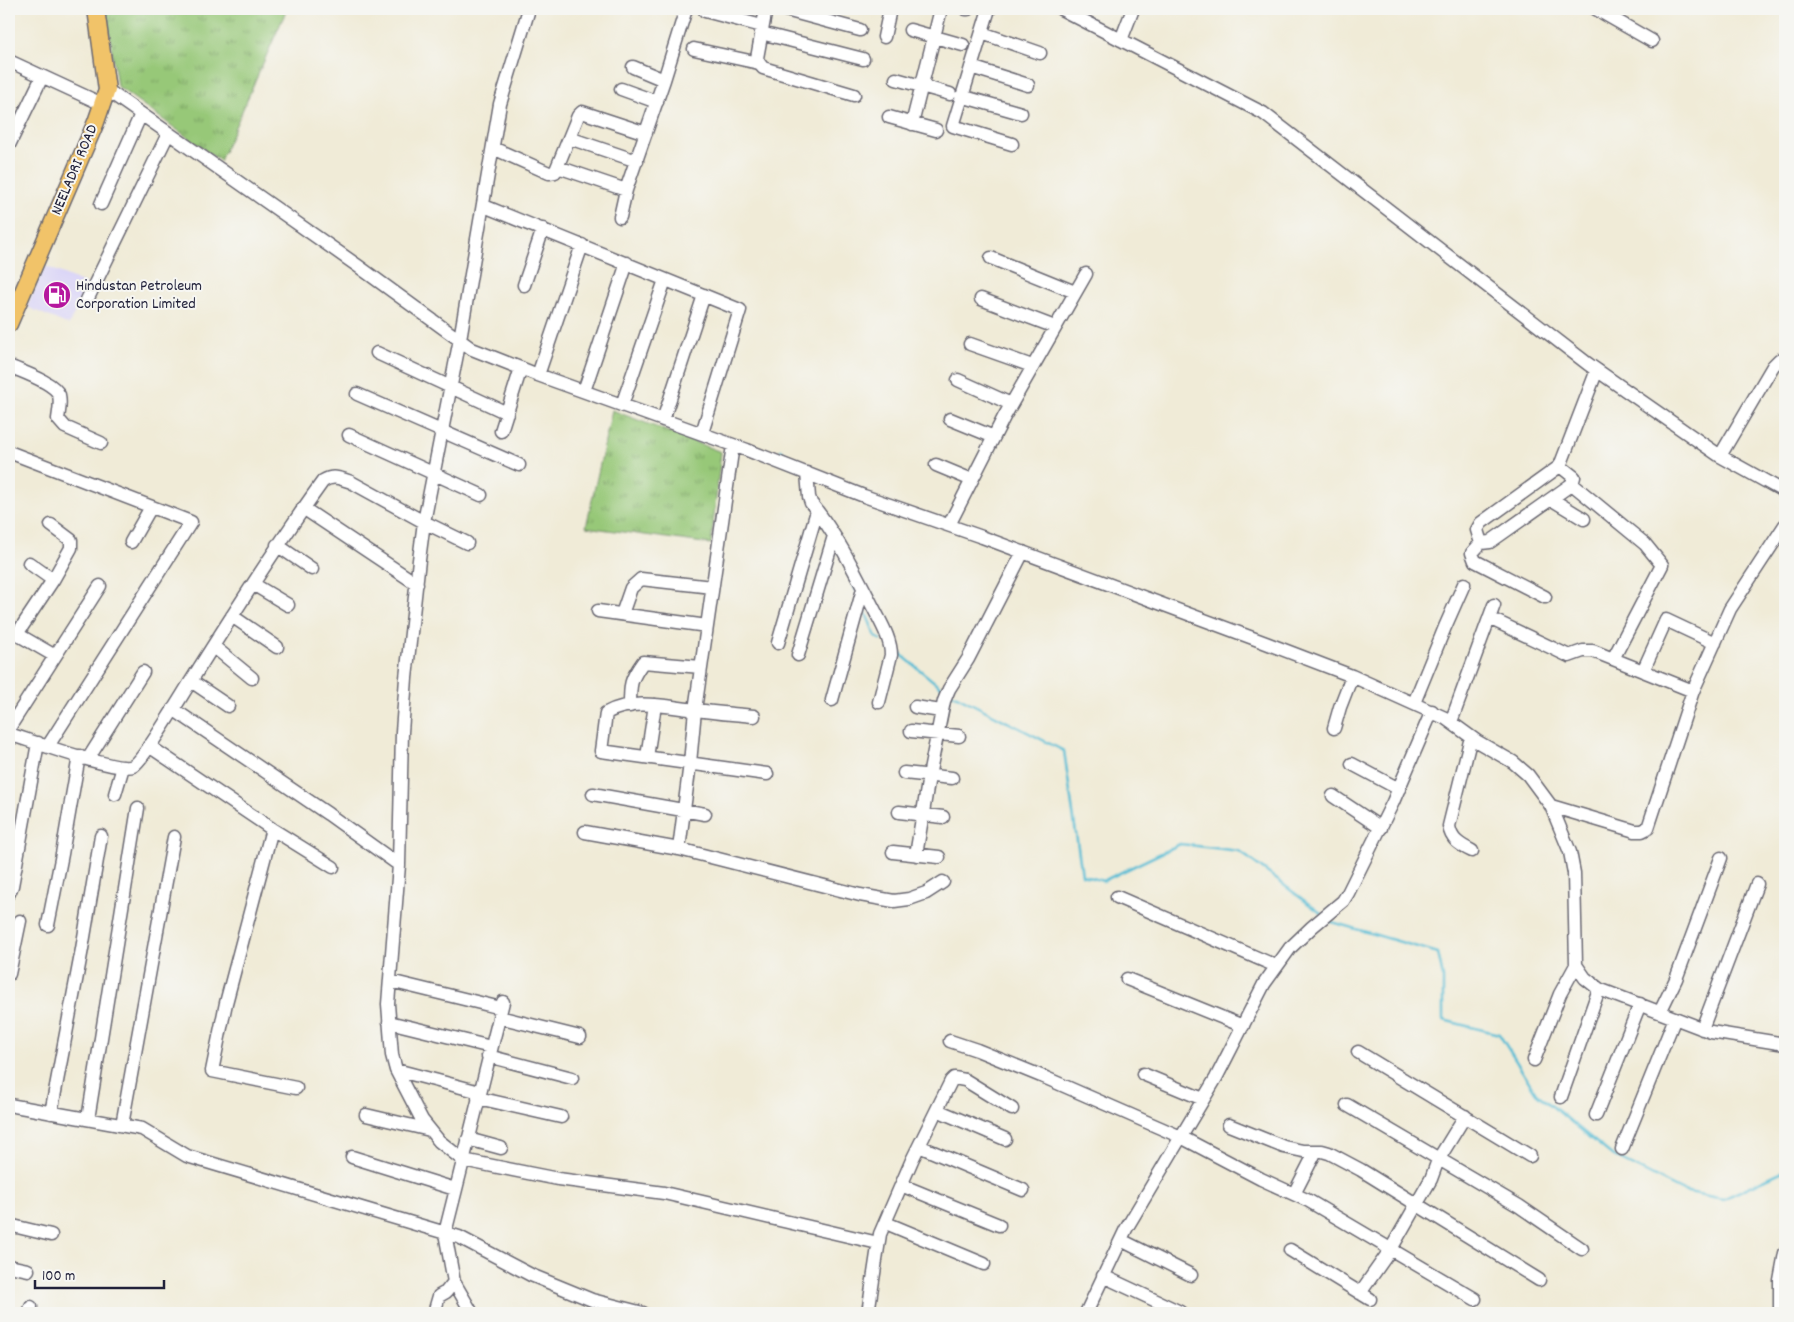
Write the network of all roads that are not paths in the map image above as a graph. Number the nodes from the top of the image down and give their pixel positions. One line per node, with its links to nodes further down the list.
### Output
1 (96, 9): 37 (main road, NEELADRI ROAD)
2 (528, 9): 49 (street)
3 (686, 9): 31 (street)
4 (766, 9): 13 (street)
5 (782, 9): 14 (street)
6 (890, 9): 17 (street)
7 (941, 9): 18 (street)
8 (989, 9): 16 (street)
9 (1061, 9): 19 (street)
10 (1134, 9): 19 (street)
11 (1596, 9): 20 (street)
12 (705, 11): 13 (street)
13 (761, 29): 24 (street); 26 (street)
14 (860, 30)
15 (910, 30): 18 (street)
16 (982, 33): 23 (street); 28 (street)
17 (884, 37)
18 (934, 37): 21 (street); 33 (street)
19 (1121, 40): 76 (street)
20 (1652, 41)
21 (963, 45)
22 (694, 49): 26 (street)
23 (1040, 53)
24 (863, 60)
25 (9, 61): 29 (street)
26 (759, 63): 35 (street)
27 (633, 67): 31 (street)
28 (971, 67): 32 (street); 36 (street)
29 (42, 77): 37 (street); 48 (street)
30 (896, 79): 33 (street)
31 (664, 80): 38 (street)
32 (1028, 85)
33 (921, 86): 36 (street); 42 (street)
34 (621, 89): 38 (street)
35 (854, 95)
36 (956, 95): 39 (street); 47 (street)
37 (105, 97): 40 (street); 67 (main road, NEELADRI ROAD)
38 (657, 102): 44 (street)
39 (1020, 113)
40 (141, 114): 45 (street); 53 (street)
41 (889, 117): 42 (street)
42 (912, 124): 43 (street)
43 (936, 130)
44 (646, 133): 46 (street); 50 (street)
45 (168, 134): 66 (street); 69 (street)
46 (569, 138): 50 (street); 51 (street)
47 (1012, 144)
48 (9, 145)
49 (493, 148): 51 (street); 54 (street)
50 (637, 160): 52 (street)
51 (558, 167): 52 (street)
52 (626, 190): 55 (street)
53 (101, 204)
54 (484, 206): 56 (street); 69 (street)
55 (620, 217)
56 (544, 229): 57 (street); 62 (street)
57 (582, 245): 59 (street); 77 (street)
58 (992, 258): 63 (street)
59 (627, 263): 61 (street); 80 (street)
60 (1086, 274): 63 (street)
61 (665, 280): 64 (street); 83 (street)
62 (524, 285)
63 (1075, 292): 68 (street)
64 (704, 296): 86 (street); 89 (street)
65 (981, 299): 68 (street)
66 (87, 300)
67 (9, 324)
68 (1055, 328): 74 (street)
69 (460, 339): 75 (street); 79 (street)
70 (970, 344): 74 (street)
71 (377, 353): 79 (street)
72 (1785, 359): 95 (street)
73 (9, 366): 92 (street)
74 (1032, 366): 82 (street)
75 (521, 368): 77 (street); 84 (street)
76 (1597, 370): 95 (street); 98 (street)
77 (538, 374): 80 (street)
78 (958, 380): 82 (street)
79 (450, 388): 84 (street); 87 (street)
80 (584, 391): 83 (street)
81 (357, 394): 87 (street)
82 (1011, 404): 91 (street)
83 (622, 405): 86 (street)
84 (507, 413): 88 (street)
85 (950, 419): 91 (street)
86 (663, 420): 89 (street)
87 (442, 432): 96 (street); 99 (street)
88 (502, 432)
89 (702, 433): 93 (street)
90 (349, 435): 99 (street)
91 (994, 437): 101 (street)
92 (101, 443)
93 (733, 445): 100 (street); 127 (street)
94 (9, 452): 106 (street)
95 (1720, 456): 103 (street)
96 (520, 464)
97 (936, 465): 101 (street)
98 (1560, 466): 102 (street); 117 (street)
99 (433, 473): 104 (street); 110 (street)
100 (807, 473): 108 (street); 112 (street)
101 (972, 480): 112 (street)
102 (1572, 484): 105 (street); 143 (street)
103 (1785, 492)
104 (481, 495)
105 (1551, 499): 109 (street); 117 (street)
106 (151, 506): 115 (street); 171 (street)
107 (303, 508): 110 (street); 118 (street); 124 (street)
108 (818, 512): 114 (street); 137 (street)
109 (1584, 519)
110 (424, 522): 116 (street); 124 (street)
111 (51, 525): 122 (street)
112 (949, 525): 119 (street)
113 (1785, 526): 138 (street)
114 (833, 538): 128 (street); 141 (street)
115 (131, 542)
116 (467, 543)
117 (1481, 543): 129 (street)
118 (278, 545): 121 (street); 123 (street)
119 (1023, 552): 147 (street); 160 (street)
120 (29, 563): 122 (street)
121 (312, 569)
122 (53, 580): 142 (street)
123 (253, 584): 130 (street); 134 (street)
124 (417, 584): 204 (street)
125 (1464, 584): 153 (street)
126 (100, 586): 142 (street)
127 (712, 587): 133 (street); 136 (street)
128 (863, 588): 151 (street); 152 (street)
129 (1545, 597)
130 (288, 605)
131 (1494, 605): 135 (street)
132 (598, 611): 133 (street)
133 (622, 614): 136 (street)
134 (232, 616): 139 (street); 140 (street)
135 (1490, 618): 143 (street); 163 (street)
136 (707, 626): 144 (street)
137 (778, 643)
138 (1715, 643): 145 (street); 150 (street)
139 (213, 646): 148 (street); 149 (street)
140 (277, 647)
141 (798, 655)
142 (55, 656): 164 (street)
143 (1614, 659): 145 (street)
144 (701, 667): 156 (street); 159 (street)
145 (1643, 671): 150 (street)
146 (143, 672): 173 (street)
147 (1352, 676): 153 (street); 165 (street)
148 (252, 678)
149 (191, 681): 155 (street); 158 (street)
150 (1693, 691): 186 (street)
151 (832, 700)
152 (879, 702)
153 (1414, 703): 161 (street)
154 (655, 705): 156 (street); 159 (street); 174 (street)
155 (228, 706)
156 (630, 706): 174 (street)
157 (915, 707): 160 (street)
158 (173, 709): 172 (street); 204 (street)
159 (695, 710): 162 (street); 175 (street)
160 (941, 711): 168 (street)
161 (1432, 711): 163 (street); 182 (street)
162 (754, 716)
163 (1451, 722): 170 (street)
164 (9, 728)
165 (1334, 728)
166 (910, 731): 168 (street)
167 (9, 734): 171 (street)
168 (936, 735): 169 (street); 180 (street)
169 (959, 736)
170 (1471, 737): 186 (street); 199 (street)
171 (43, 744): 173 (street); 208 (street)
172 (149, 746): 177 (street); 194 (street)
173 (83, 757): 177 (street); 211 (street)
174 (647, 757): 175 (street)
175 (690, 764): 179 (street); 188 (street)
176 (1352, 764): 182 (street)
177 (124, 767): 183 (street)
178 (904, 773): 180 (street)
179 (767, 774)
180 (929, 776): 181 (street); 191 (street)
181 (952, 778)
182 (1399, 789): 193 (street)
183 (115, 794)
184 (592, 794): 188 (street)
185 (1333, 796): 193 (street)
186 (1551, 806): 212 (street)
187 (138, 808): 247 (street)
188 (685, 811): 190 (street); 198 (street)
189 (899, 812): 191 (street)
190 (705, 814)
191 (922, 816): 192 (street); 201 (street)
192 (943, 817)
193 (1381, 828): 213 (street)
194 (272, 829): 205 (street); 234 (street)
195 (585, 832): 198 (street)
196 (101, 836): 242 (street)
197 (174, 837): 248 (street)
198 (679, 849): 206 (street)
199 (1472, 851)
200 (893, 852): 201 (street)
201 (916, 855): 202 (street)
202 (939, 857)
203 (1721, 858): 220 (street)
204 (399, 865): 216 (street)
205 (333, 867)
206 (943, 882)
207 (1757, 884): 224 (street)
208 (9, 892)
209 (1117, 897): 213 (street)
210 (20, 921): 214 (street)
211 (48, 925)
212 (1576, 965): 217 (street); 230 (street)
213 (1276, 966): 223 (street)
214 (9, 974)
215 (1127, 979): 223 (street)
216 (390, 981): 219 (street); 222 (street)
217 (1600, 989): 218 (street); 236 (street)
218 (1640, 1004): 220 (street); 244 (street)
219 (501, 1009): 225 (street); 228 (street)
220 (1660, 1012): 221 (street)
221 (1674, 1018): 224 (street); 256 (street)
222 (389, 1022): 228 (street); 231 (street)
223 (1242, 1026): 237 (street)
224 (1702, 1029): 227 (street)
225 (580, 1037)
226 (950, 1041): 251 (street)
227 (1785, 1044)
228 (490, 1052): 233 (street); 235 (street)
229 (1358, 1052): 245 (street)
230 (1534, 1060)
231 (396, 1070): 235 (street); 250 (street)
232 (1143, 1074): 237 (street)
233 (572, 1078)
234 (296, 1088)
235 (479, 1095): 246 (street); 252 (street)
236 (1561, 1097)
237 (1203, 1099): 251 (street)
238 (9, 1105): 242 (street)
239 (1347, 1105): 261 (street)
240 (1012, 1109): 241 (street)
241 (937, 1110): 253 (street); 254 (street)
242 (51, 1113): 247 (street)
243 (366, 1114): 250 (street)
244 (1596, 1115)
245 (1465, 1116): 258 (street); 261 (street)
246 (561, 1117)
247 (88, 1119): 248 (street)
248 (122, 1125): 270 (street)
249 (1230, 1125): 257 (street)
250 (430, 1130): 260 (street)
251 (1181, 1137): 265 (street); 272 (street)
252 (468, 1139): 255 (street); 260 (street)
253 (1005, 1139)
254 (919, 1146): 262 (street); 264 (street)
255 (501, 1148)
256 (1622, 1149)
257 (1316, 1151): 265 (street); 266 (street)
258 (1530, 1156)
259 (352, 1157): 263 (street)
260 (463, 1160): 263 (street); 273 (street)
261 (1438, 1160): 266 (street); 274 (street)
262 (901, 1186): 267 (street); 269 (street)
263 (455, 1189): 270 (street)
264 (1023, 1190)
265 (1294, 1194): 275 (street)
266 (1416, 1205): 275 (street); 283 (street)
267 (886, 1223): 273 (street); 278 (street)
268 (9, 1225): 271 (street)
269 (999, 1225)
270 (445, 1233): 284 (street); 289 (street)
271 (51, 1235)
272 (1121, 1240): 281 (street); 282 (street)
273 (878, 1244): 290 (street)
274 (1582, 1248)
275 (1391, 1249): 276 (street); 285 (street)
276 (1290, 1250)
277 (1785, 1253): 292 (street)
278 (984, 1264)
279 (9, 1266): 280 (street)
280 (28, 1270)
281 (1191, 1275)
282 (1103, 1276): 286 (street); 291 (street)
283 (1539, 1280)
284 (454, 1282): 287 (street); 288 (street)
285 (1475, 1299)
286 (1180, 1312)
287 (434, 1313)
288 (472, 1313)
289 (643, 1313)
290 (868, 1313)
291 (1087, 1313)
292 (1780, 1313)

